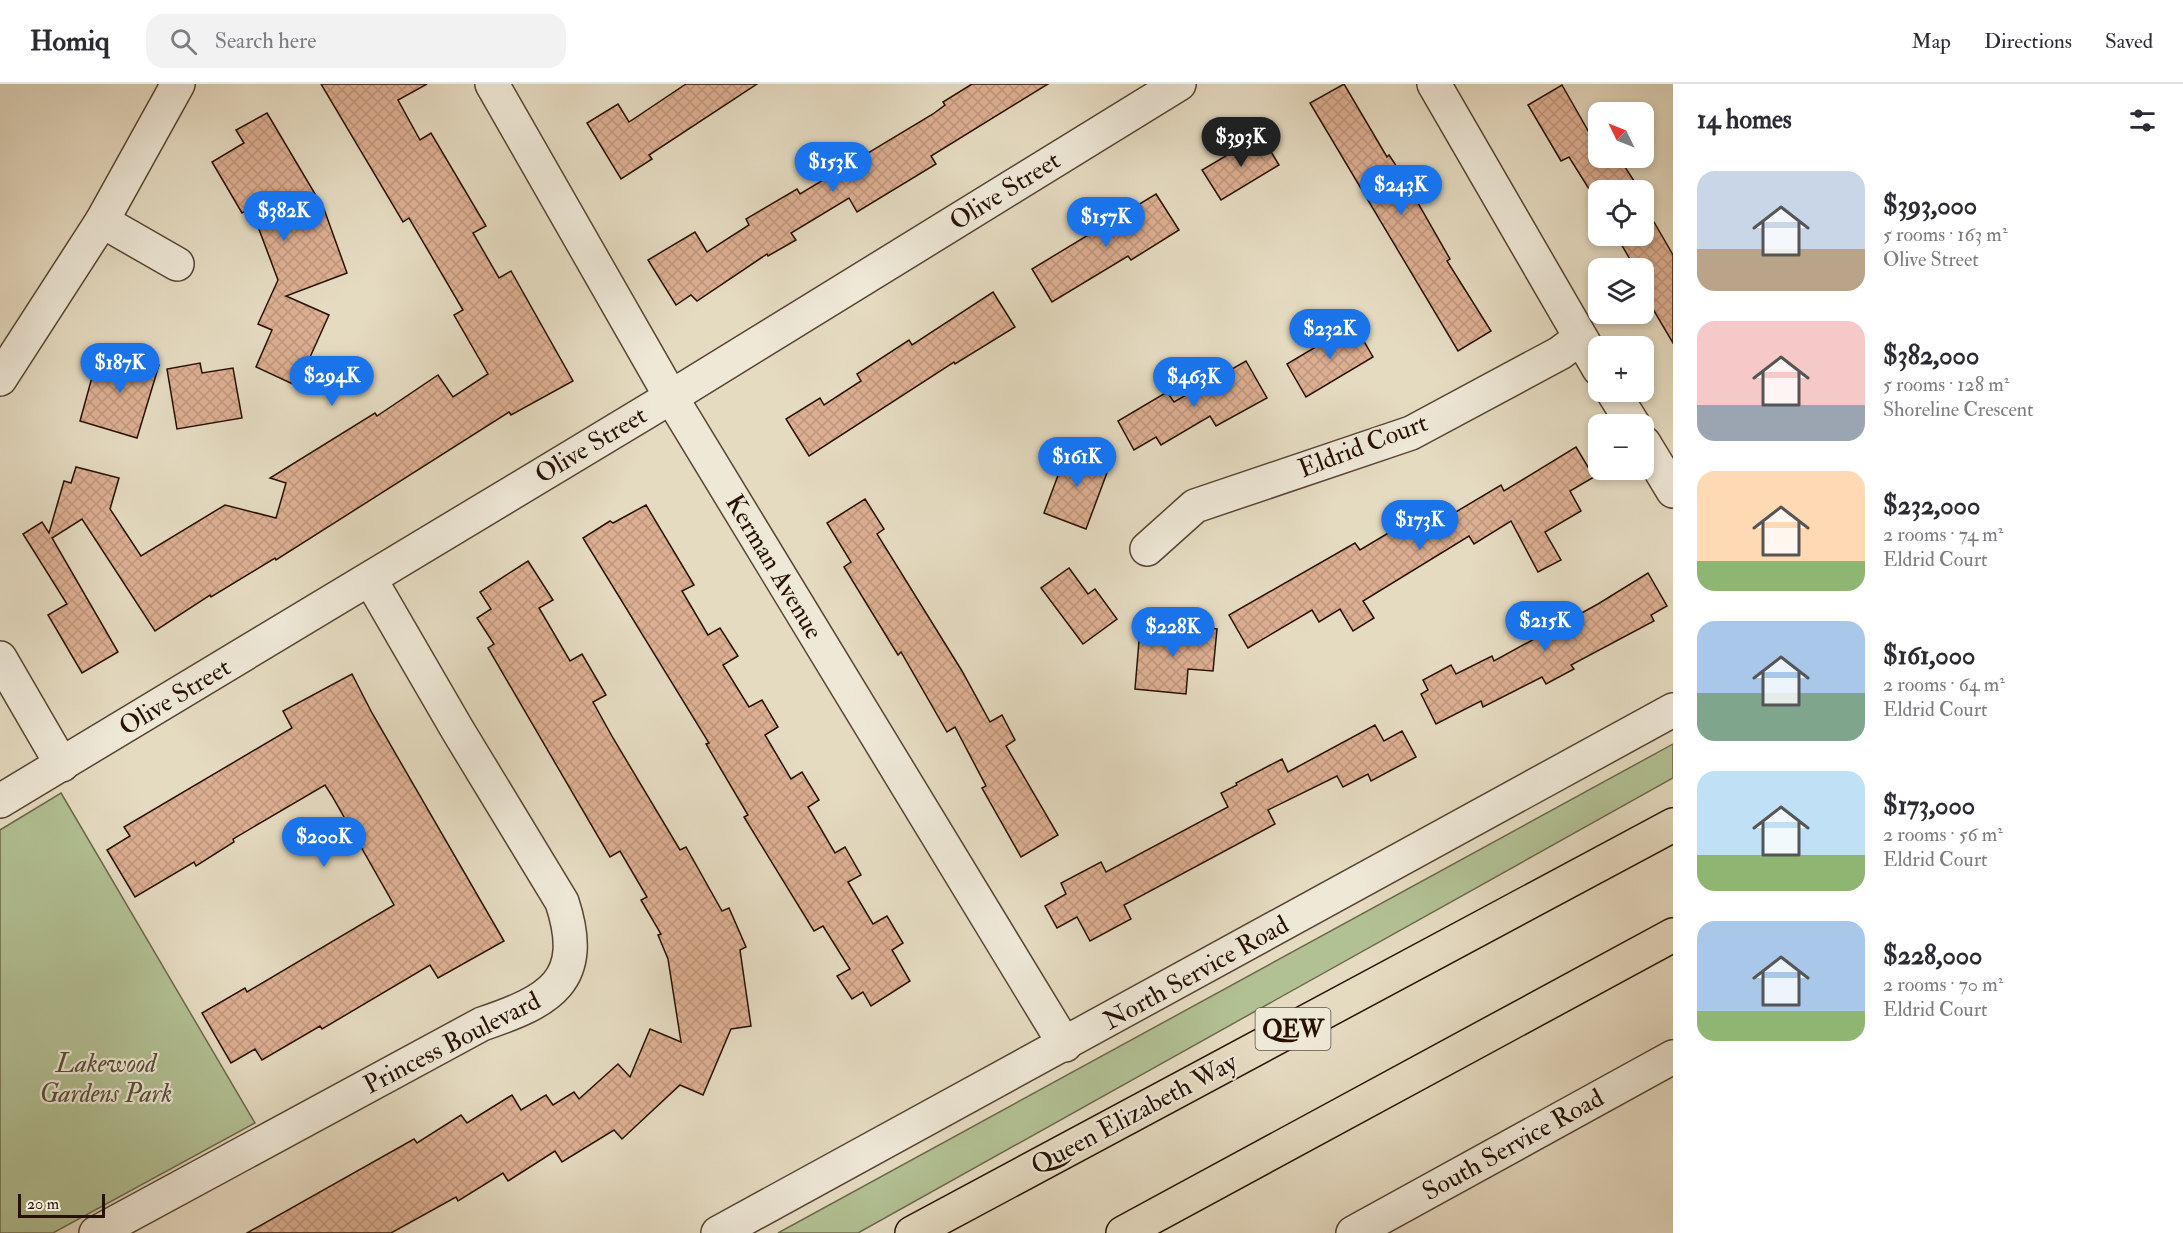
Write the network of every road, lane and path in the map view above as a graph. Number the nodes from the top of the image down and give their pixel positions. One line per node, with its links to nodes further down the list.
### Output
1 (178, 84): 5 (street)
2 (1179, 84): 10 (street, Olive Street)
3 (1434, 84): 7 (street)
4 (498, 86): 10 (street, Kerman Avenue)
5 (102, 221): 6 (street); 9 (street)
6 (177, 264)
7 (1580, 338): 8 (street); 13 (street, Eldrid Court)
8 (1588, 351)
9 (0, 380)
10 (671, 397): 14 (street, Olive Street); 21 (street, Kerman Avenue)
11 (1654, 460): 12 (street)
12 (1673, 491)
13 (1147, 549)
14 (370, 579): 17 (street, Olive Street); 23 (street, Princess Boulevard)
15 (0, 658): 17 (street)
16 (1673, 710): 21 (street, North Service Road)
17 (62, 765): 18 (street, Olive Street)
18 (0, 801)
19 (1673, 825): 25 (highway, Queen Elizabeth Way / QEW)
20 (1673, 935): 26 (highway)
21 (1065, 1045): 24 (street, North Service Road)
22 (1673, 1057): 27 (street, South Service Road)
23 (96, 1233)
24 (718, 1233)
25 (912, 1233)
26 (1123, 1233)
27 (1353, 1233)

